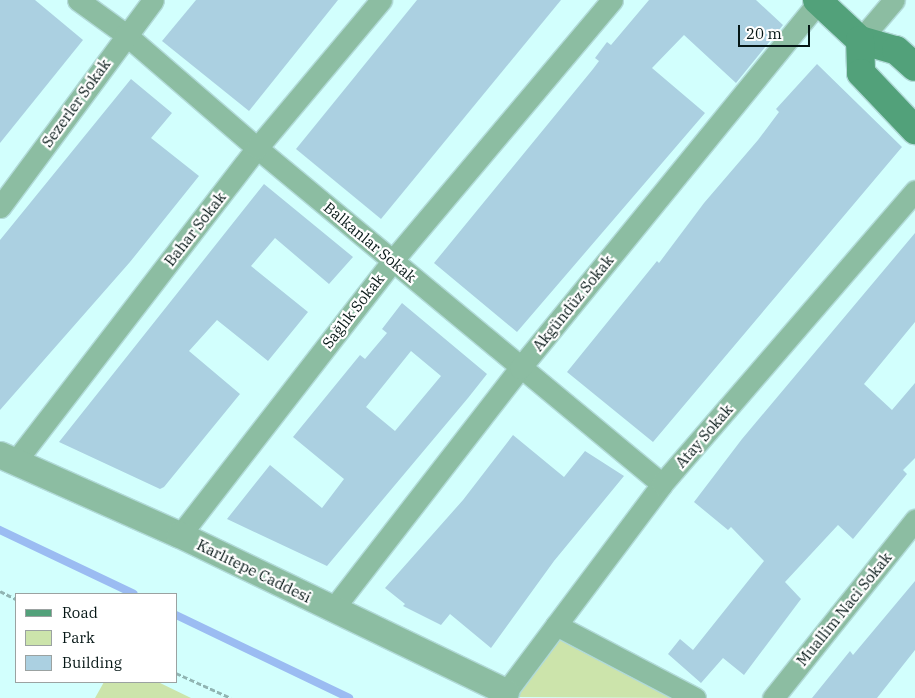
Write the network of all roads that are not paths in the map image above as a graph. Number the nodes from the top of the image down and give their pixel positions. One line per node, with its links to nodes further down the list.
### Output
1 (78, 0): 7 (street, Balkanlar Sokak)
2 (153, 0): 7 (street, Sezerler Sokak)
3 (381, 0): 11 (street, Bahar Sokak)
4 (612, 0): 14 (street, Sağlık Sokak)
5 (894, 0): 8 (street)
6 (818, 1): 8 (main road); 15 (street, Akgündüz Sokak)
7 (125, 34): 11 (street, Balkanlar Sokak); 13 (street, Sezerler Sokak)
8 (860, 40): 9 (main road); 10 (main road)
9 (915, 67)
10 (915, 130)
11 (257, 148): 14 (street, Balkanlar Sokak); 16 (street, Bahar Sokak)
12 (915, 191): 17 (street, Atay Sokak)
13 (0, 208)
14 (393, 260): 15 (street, Balkanlar Sokak); 19 (street, Sağlık Sokak)
15 (520, 368): 17 (street, Balkanlar Sokak); 20 (street, Akgündüz Sokak)
16 (7, 458): 19 (street, Karlıtepe Caddesi)
17 (662, 484): 21 (street, Atay Sokak)
18 (915, 520): 24 (street, Muallim Naci Sokak)
19 (180, 535): 20 (street, Karlıtepe Caddesi)
20 (333, 609): 22 (street, Karlıtepe Caddesi)
21 (556, 625): 22 (street, Atay Sokak); 23 (street)
22 (506, 692)
23 (695, 698)
24 (773, 698)

